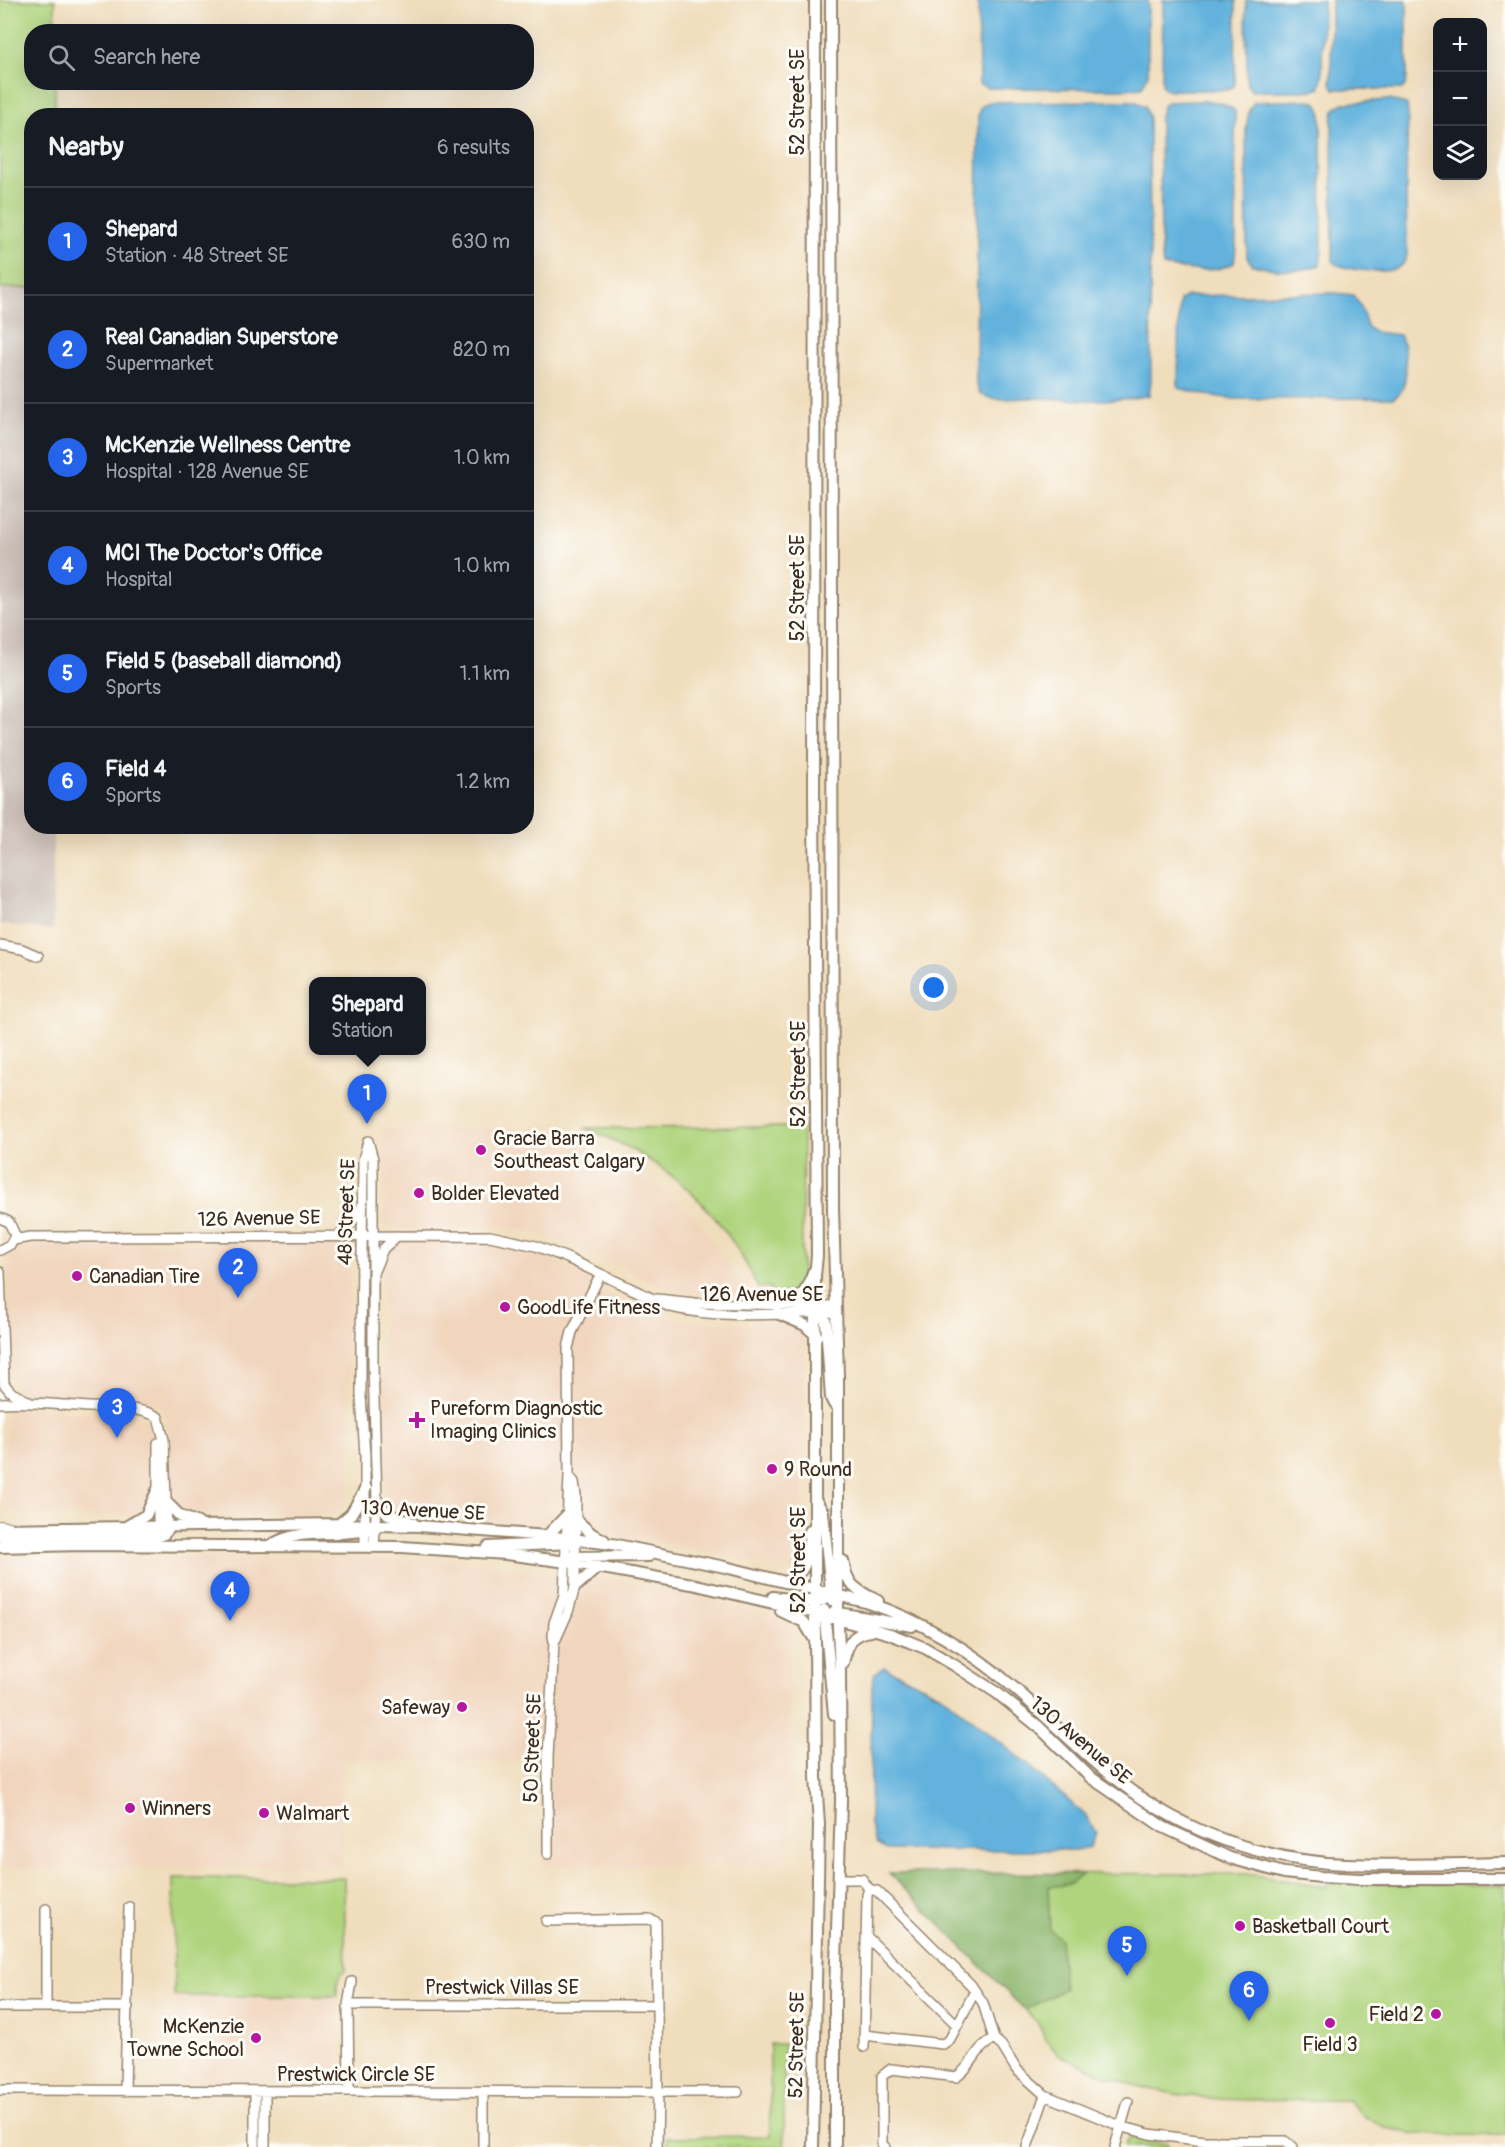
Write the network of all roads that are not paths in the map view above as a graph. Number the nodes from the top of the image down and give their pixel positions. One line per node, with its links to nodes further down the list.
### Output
1 (815, 0): 14 (main road, 52 Street SE)
2 (831, 0): 19 (main road, 52 Street SE)
3 (0, 945): 4 (street)
4 (38, 956)
5 (363, 1205): 7 (street); 8 (street, 48 Street SE); 9 (street, 48 Street SE)
6 (0, 1218): 11 (street)
7 (339, 1235): 8 (street, 126 Avenue SE); 11 (street, 126 Avenue SE)
8 (362, 1236): 9 (street, 126 Avenue SE); 28 (street, 48 Street SE)
9 (373, 1236): 10 (street, 126 Avenue SE); 17 (street, 48 Street SE)
10 (397, 1236): 16 (street, 126 Avenue SE); 17 (street)
11 (14, 1237): 12 (street)
12 (2, 1249): 13 (street)
13 (0, 1261)
14 (816, 1263): 18 (main road); 20 (main road, 52 Street SE)
15 (0, 1272): 22 (street)
16 (600, 1275): 18 (street, 126 Avenue SE); 34 (street, 50 Street SE)
17 (372, 1276): 30 (street, 48 Street SE)
18 (778, 1309): 20 (street, 126 Avenue SE); 21 (main road)
19 (836, 1309): 20 (street, 126 Avenue SE); 26 (main road, 52 Street SE)
20 (819, 1310): 21 (main road, 52 Street SE); 26 (main road)
21 (817, 1336): 31 (main road, 52 Street SE)
22 (1, 1349): 23 (street)
23 (2, 1381): 24 (street); 25 (street)
24 (0, 1401): 25 (street)
25 (33, 1403): 27 (street)
26 (838, 1413): 41 (main road, 52 Street SE)
27 (161, 1429): 29 (street); 32 (street)
28 (366, 1488): 35 (main road); 37 (street, 48 Street SE)
29 (158, 1489): 39 (main road); 43 (street)
30 (377, 1501): 37 (street, 48 Street SE); 38 (main road)
31 (816, 1501): 33 (main road, 52 Street SE); 56 (main road)
32 (167, 1503): 36 (main road); 43 (street)
33 (816, 1514): 53 (main road); 56 (main road, 52 Street SE)
34 (571, 1518): 42 (main road); 44 (street, 50 Street SE); 45 (main road)
35 (339, 1524): 36 (main road, 130 Avenue SE); 37 (main road, 130 Avenue SE)
36 (204, 1526): 43 (main road, 130 Avenue SE)
37 (369, 1526): 38 (main road, 130 Avenue SE); 46 (main road); 47 (street, 48 Street SE)
38 (418, 1526): 42 (main road, 130 Avenue SE)
39 (124, 1527): 40 (main road, 130 Avenue SE); 43 (main road, 130 Avenue SE)
40 (2, 1531): 43 (main road)
41 (838, 1531): 56 (main road, 52 Street SE); 61 (main road)
42 (547, 1536): 44 (main road, 130 Avenue SE)
43 (162, 1537): 46 (main road, 130 Avenue SE); 48 (main road, 130 Avenue SE)
44 (569, 1541): 45 (main road, 130 Avenue SE); 49 (main road); 51 (street, 50 Street SE)
45 (612, 1544): 50 (main road, 130 Avenue SE)
46 (272, 1545): 47 (main road, 130 Avenue SE)
47 (370, 1546): 49 (main road, 130 Avenue SE)
48 (0, 1547)
49 (464, 1550): 51 (main road, 130 Avenue SE)
50 (663, 1554): 51 (main road); 53 (main road, 130 Avenue SE)
51 (571, 1560): 52 (main road, 130 Avenue SE); 54 (street, 50 Street SE); 60 (street, 50 Street SE)
52 (598, 1567): 54 (main road); 55 (main road, 130 Avenue SE)
53 (787, 1581): 56 (main road, 130 Avenue SE)
54 (575, 1587): 60 (street, 50 Street SE)
55 (750, 1598): 56 (main road, 130 Avenue SE); 59 (main road)
56 (827, 1605): 57 (main road); 57 (main road, 130 Avenue SE); 58 (main road, 130 Avenue SE); 59 (main road, 52 Street SE); 62 (main road, 52 Street SE); 63 (main road)
57 (925, 1628): 61 (main road, 130 Avenue SE)
58 (880, 1631): 62 (main road); 68 (main road, 130 Avenue SE)
59 (815, 1640): 97 (main road, 52 Street SE)
60 (554, 1642): 64 (street, 50 Street SE)
61 (968, 1653): 65 (main road, 130 Avenue SE)
62 (840, 1672): 63 (main road, 52 Street SE)
63 (840, 1740): 69 (main road, 52 Street SE)
64 (548, 1854)
65 (1285, 1857): 67 (main road, 130 Avenue SE); 68 (main road)
66 (1505, 1863): 67 (main road, 130 Avenue SE)
67 (1419, 1864): 68 (main road)
68 (1309, 1876): 70 (main road, 130 Avenue SE)
69 (838, 1879): 71 (street); 103 (main road, 52 Street SE)
70 (1505, 1880)
71 (869, 1889): 75 (street); 77 (street)
72 (129, 1907): 82 (street)
73 (45, 1909): 81 (street)
74 (546, 1921): 79 (street)
75 (866, 1936): 83 (street); 84 (street)
76 (352, 1982): 78 (street)
77 (975, 1991): 83 (street); 85 (street)
78 (348, 2005): 79 (street, Prestwick Villas SE); 89 (street)
79 (657, 2005): 92 (street)
80 (0, 2007): 81 (street)
81 (46, 2007): 82 (street)
82 (128, 2007): 88 (street)
83 (956, 2024): 84 (street)
84 (864, 2035): 86 (street)
85 (994, 2039): 94 (street); 104 (street)
86 (864, 2047)
87 (0, 2090): 88 (street, Prestwick Circle SE)
88 (125, 2091): 90 (street, Prestwick Circle SE)
89 (349, 2091): 90 (street, Prestwick Circle SE); 91 (street, Prestwick Circle SE)
90 (260, 2092): 99 (street); 100 (street)
91 (483, 2092): 92 (street, Prestwick Circle SE); 101 (street)
92 (658, 2092): 93 (street, Prestwick Circle SE); 102 (street)
93 (738, 2092)
94 (1045, 2095): 96 (street); 105 (street)
95 (1128, 2102): 96 (street)
96 (1119, 2126): 98 (street); 106 (street)
97 (814, 2143)
98 (1205, 2144): 107 (street)
99 (255, 2147)
100 (265, 2147)
101 (483, 2147)
102 (657, 2147)
103 (835, 2147)
104 (885, 2147)
105 (1027, 2147)
106 (1115, 2147)
107 (1293, 2147)

